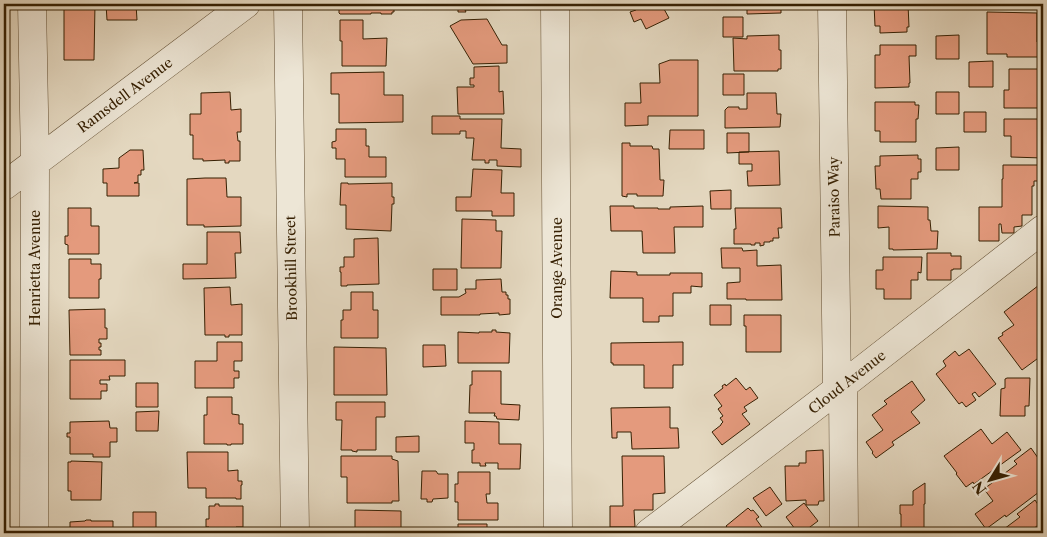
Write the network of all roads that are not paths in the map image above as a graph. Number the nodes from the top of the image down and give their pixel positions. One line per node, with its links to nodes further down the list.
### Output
1 (32, 4): 6 (street, Henrietta Avenue)
2 (246, 4): 6 (street, Ramsdell Avenue)
3 (288, 4): 11 (street, Brookhill Street)
4 (555, 4): 12 (street, Orange Avenue)
5 (832, 4): 9 (street, Paraiso Way)
6 (35, 162): 7 (street, Ramsdell Avenue); 10 (street, Henrietta Avenue)
7 (4, 186)
8 (1043, 229): 9 (street, Cloud Avenue)
9 (840, 388): 13 (street, Cloud Avenue); 14 (street, Paraiso Way)
10 (34, 533)
11 (295, 533)
12 (558, 533)
13 (649, 533)
14 (844, 533)

